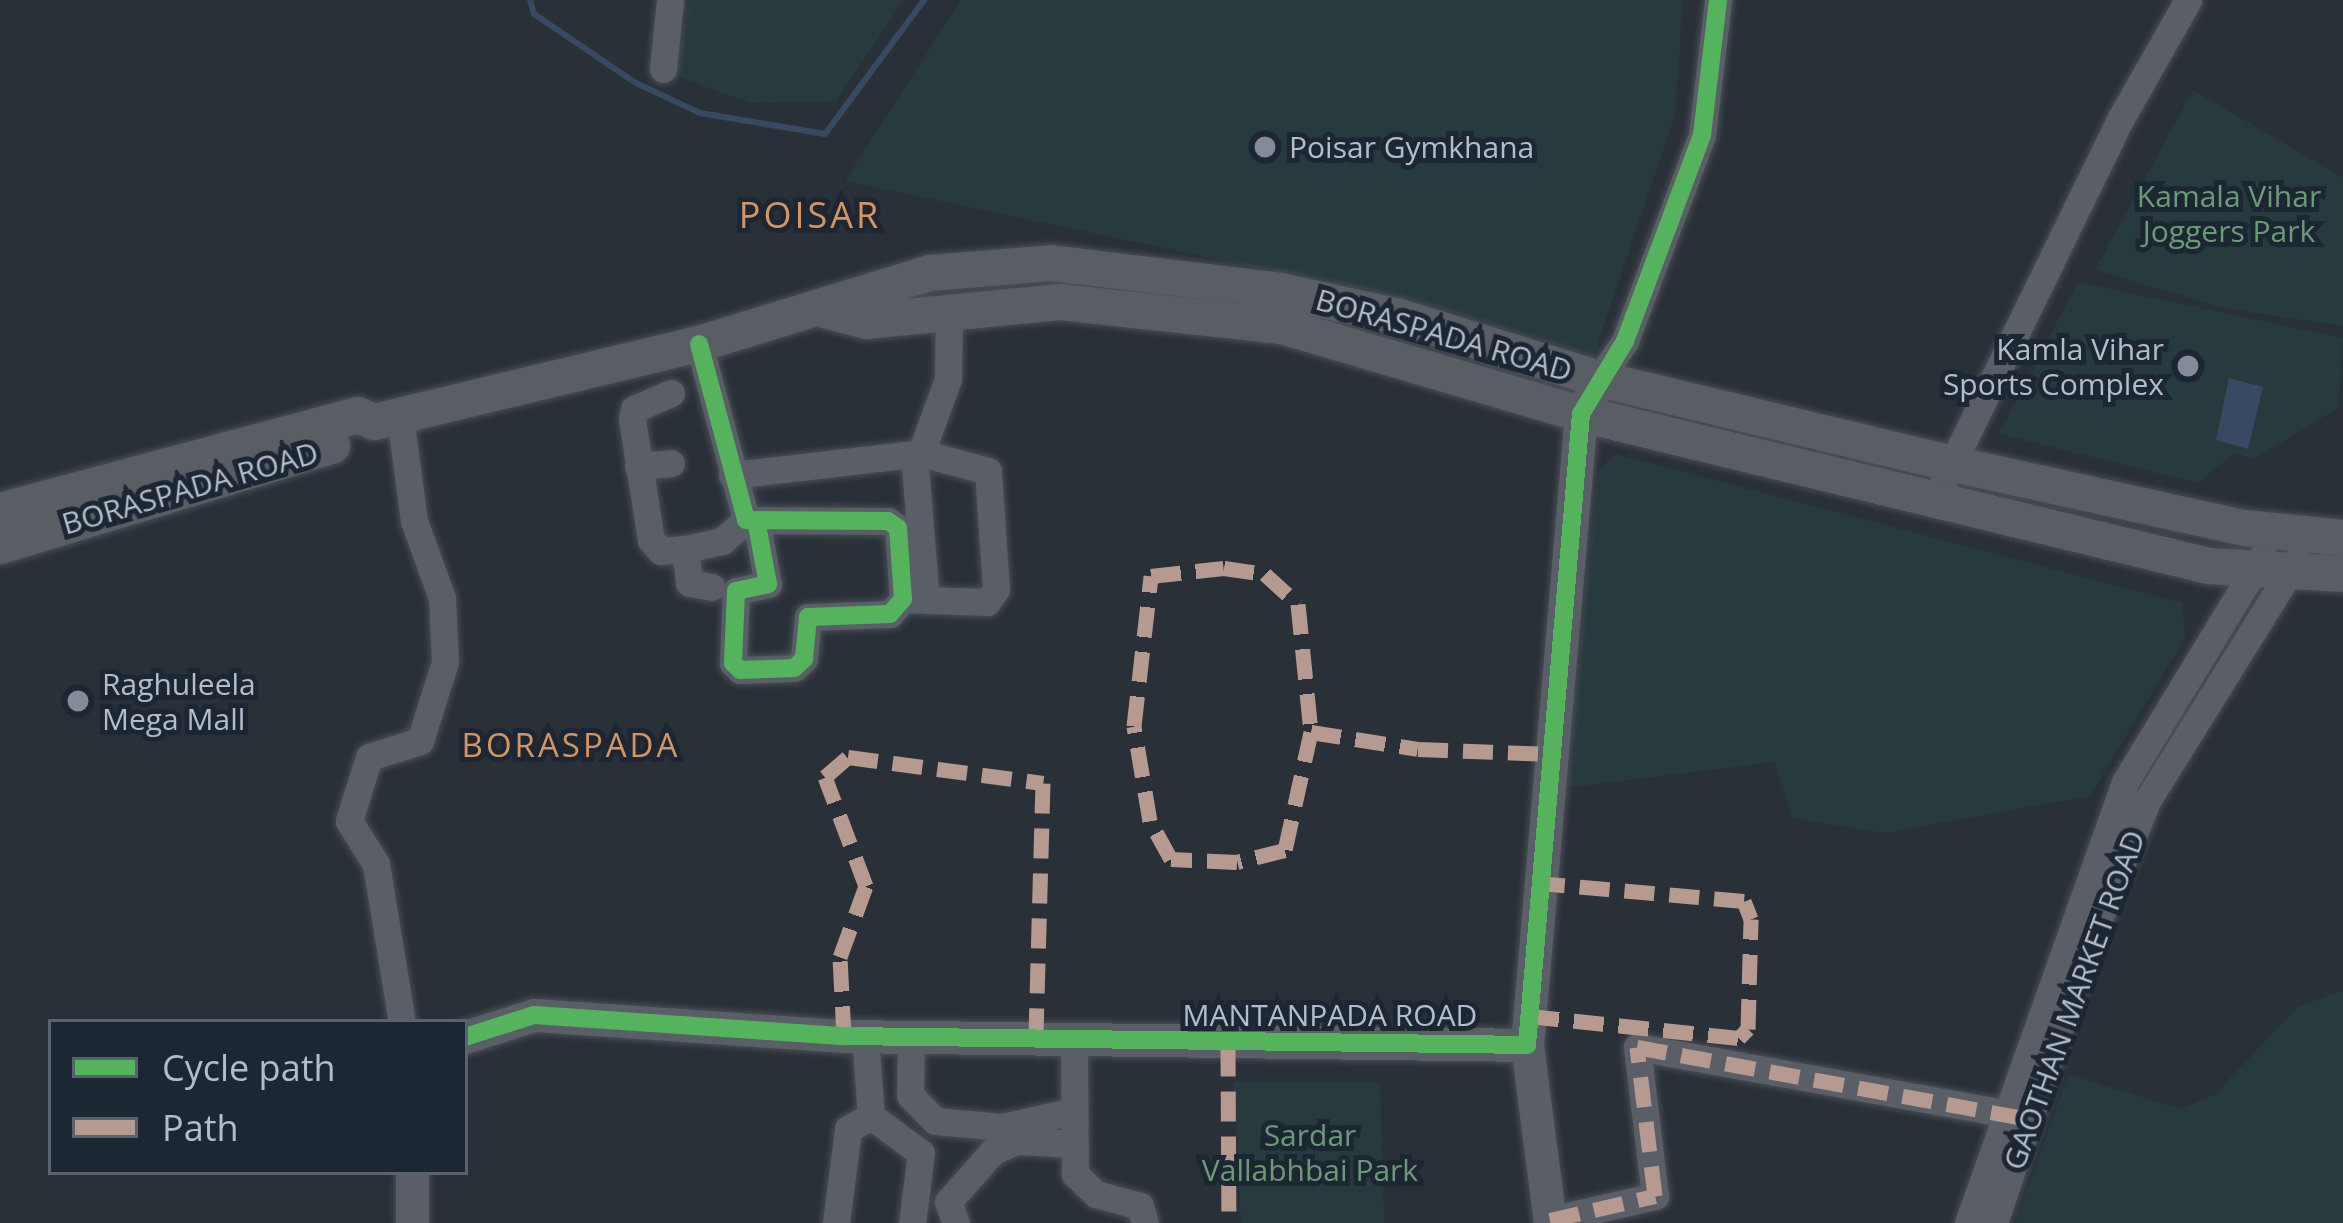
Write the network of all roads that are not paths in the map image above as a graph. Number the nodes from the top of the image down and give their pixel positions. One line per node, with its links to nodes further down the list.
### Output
1 (670, 0): 4 (street)
2 (1718, 0): 10 (street)
3 (2188, 0): 16 (street)
4 (663, 68)
5 (1074, 265): 6 (main road); 8 (main road, BORASPADA ROAD); 10 (main road, BORASPADA ROAD)
6 (1072, 303): 7 (main road, BORASPADA ROAD); 12 (main road, BORASPADA ROAD)
7 (949, 309): 8 (main road, BORASPADA ROAD); 14 (street)
8 (825, 310): 9 (main road, BORASPADA ROAD)
9 (699, 344): 13 (main road, BORASPADA ROAD); 18 (street)
10 (1599, 379): 12 (street); 16 (main road, BORASPADA ROAD)
11 (671, 393): 17 (street)
12 (1581, 414): 19 (main road, BORASPADA ROAD); 32 (street)
13 (387, 419): 20 (main road, BORASPADA ROAD); 22 (main road, BORASPADA ROAD); 27 (street)
14 (921, 453): 18 (street); 26 (street); 26 (street)
15 (671, 464): 17 (street)
16 (1953, 464): 19 (street); 24 (main road, BORASPADA ROAD)
17 (638, 466): 23 (street)
18 (733, 475): 21 (street)
19 (1935, 499): 24 (main road, BORASPADA ROAD)
20 (0, 511)
21 (752, 523): 23 (street); 26 (street); 26 (street)
22 (0, 546)
23 (685, 549): 25 (street)
24 (2313, 551): 35 (street, GAOTHAN MARKET ROAD)
25 (712, 587)
26 (914, 600)
27 (402, 1019)
28 (468, 1036): 29 (street, MANTANPADA ROAD)
29 (870, 1036): 30 (street, MANTANPADA ROAD); 33 (street)
30 (911, 1037): 31 (street, MANTANPADA ROAD); 34 (street)
31 (1074, 1042): 32 (street, MANTANPADA ROAD); 34 (street)
32 (1527, 1045): 38 (street)
33 (870, 1105): 40 (street); 41 (street)
34 (1070, 1112): 36 (street)
35 (2016, 1115): 38 (street); 44 (street, GAOTHAN MARKET ROAD); 45 (street, GAOTHAN MARKET ROAD)
36 (1075, 1144): 42 (street); 43 (street)
37 (412, 1175): 39 (street)
38 (1550, 1221)
39 (412, 1223)
40 (836, 1223)
41 (912, 1223)
42 (956, 1223)
43 (1145, 1223)
44 (1968, 1223)
45 (1994, 1223)

